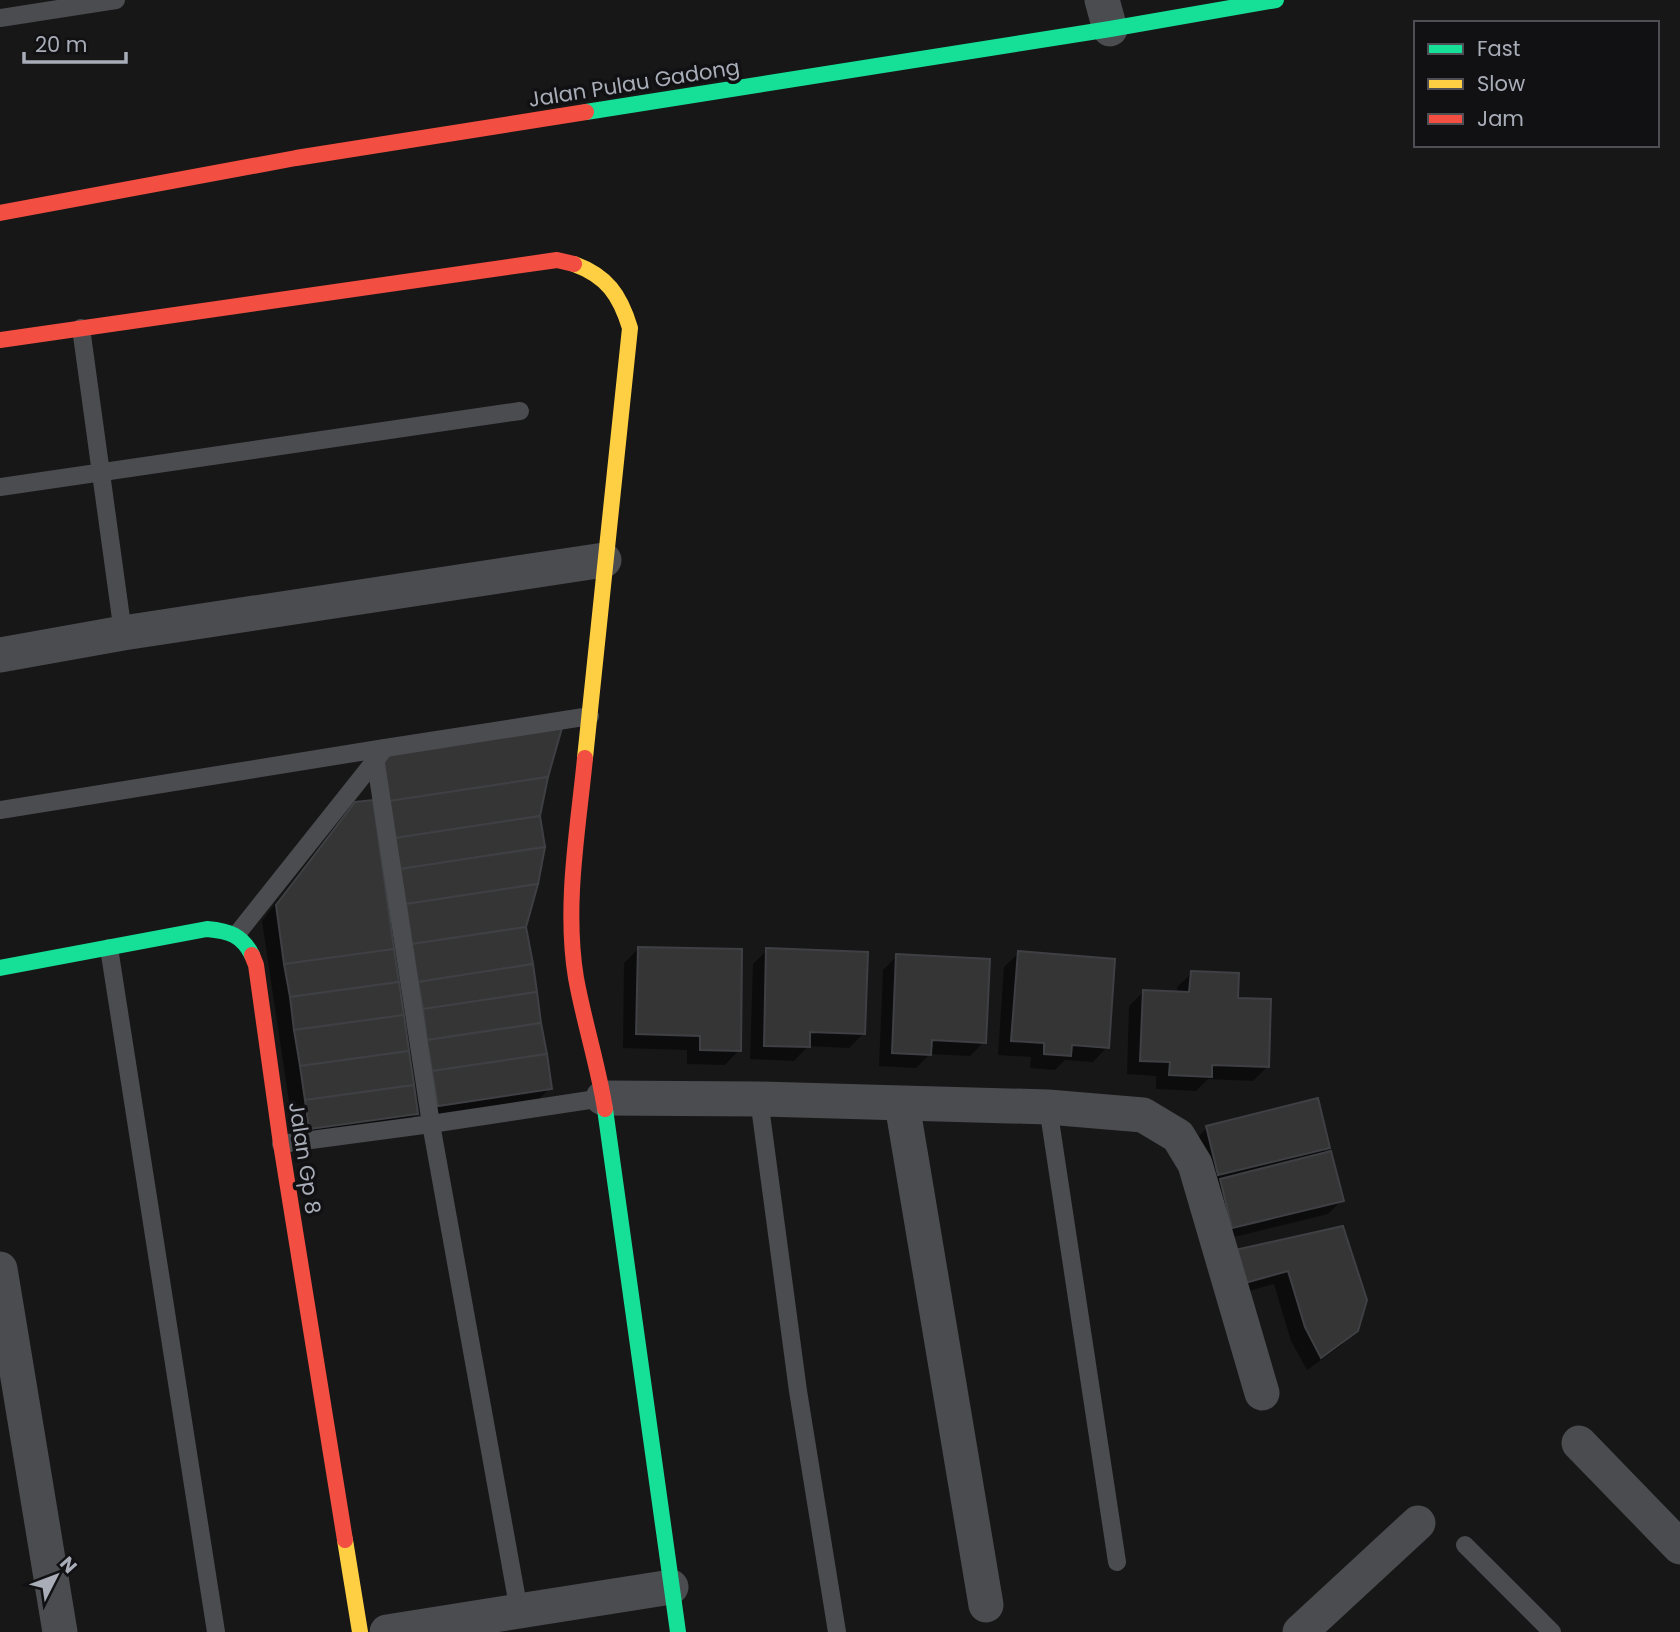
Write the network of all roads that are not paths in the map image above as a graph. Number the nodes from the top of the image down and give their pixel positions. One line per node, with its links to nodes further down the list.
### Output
1 (116, 0): 4 (lane)
2 (1276, 0): 3 (street, Jalan Pulau Gadong)
3 (1106, 14): 5 (street, Jalan Pulau Gadong)
4 (0, 18)
5 (0, 213)
6 (81, 328): 7 (street); 9 (lane); 11 (street)
7 (0, 340)
8 (520, 411): 9 (lane)
9 (100, 471): 10 (lane); 12 (lane)
10 (0, 486)
11 (604, 560): 12 (street); 14 (street)
12 (123, 633): 13 (street)
13 (0, 655)
14 (590, 716): 15 (lane); 20 (street)
15 (380, 753): 16 (lane); 17 (lane); 24 (lane)
16 (0, 810)
17 (237, 934): 18 (street); 25 (street, Jalan Gp 8)
18 (109, 948): 19 (street); 39 (lane)
19 (0, 968)
20 (603, 1098): 21 (street); 24 (lane); 34 (street)
21 (759, 1099): 22 (street); 43 (lane)
22 (902, 1104): 23 (street); 35 (street)
23 (1048, 1107): 28 (street); 33 (lane)
24 (431, 1124): 25 (lane); 36 (lane)
25 (281, 1144): 40 (street, Jalan Gp 8)
26 (0, 1269): 27 (street)
27 (4, 1314): 38 (street)
28 (1262, 1393)
29 (1579, 1443): 31 (street)
30 (1418, 1523): 37 (street)
31 (1679, 1543)
32 (1465, 1545): 44 (lane)
33 (1117, 1562)
34 (671, 1587): 36 (street); 42 (street)
35 (986, 1605)
36 (519, 1611): 41 (street)
37 (1309, 1629)
38 (61, 1632)
39 (216, 1632)
40 (360, 1632)
41 (387, 1632)
42 (678, 1632)
43 (837, 1632)
44 (1552, 1632)

